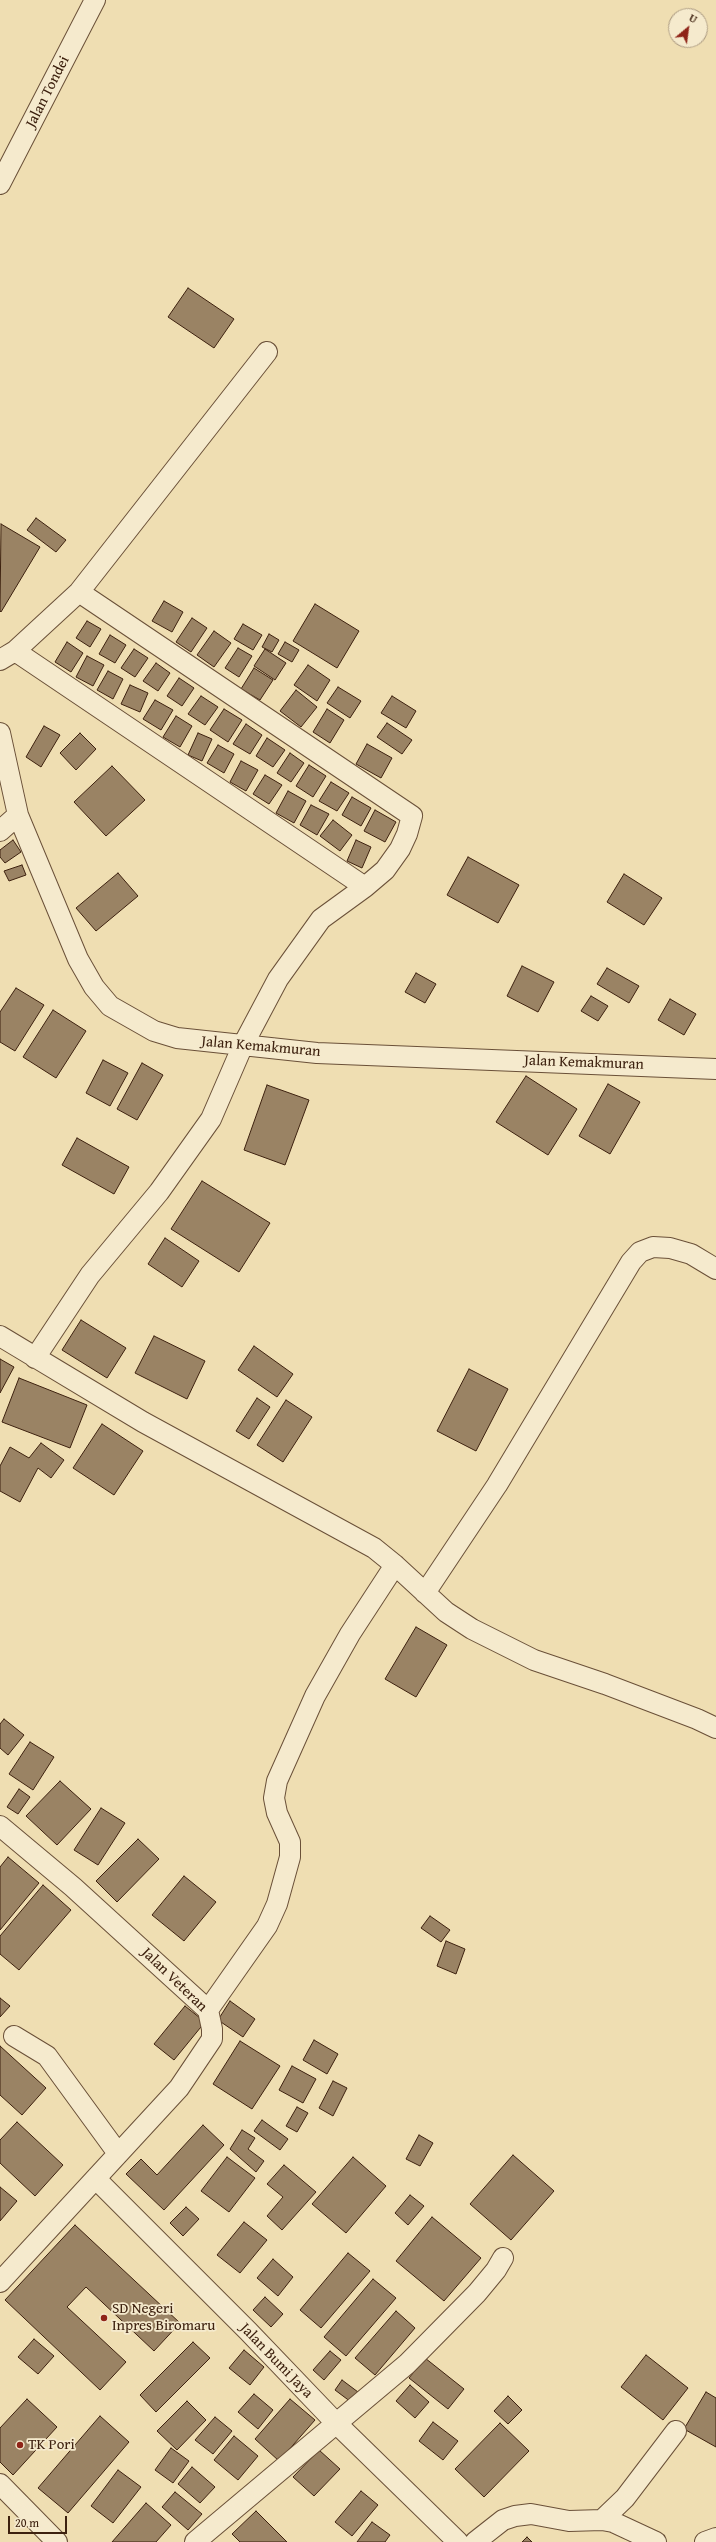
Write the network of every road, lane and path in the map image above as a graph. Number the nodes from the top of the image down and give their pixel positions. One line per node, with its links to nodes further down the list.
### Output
1 (96, 0): 2 (street, Jalan Tondei)
2 (0, 184)
3 (267, 352): 4 (street)
4 (79, 592): 5 (street); 9 (street)
5 (7, 656): 9 (street)
6 (0, 733): 7 (street, Jalan Kemakmuran)
7 (18, 815): 8 (street); 10 (street, Jalan Kemakmuran)
8 (0, 831)
9 (366, 887): 10 (street)
10 (243, 1045): 11 (street, Jalan Kemakmuran); 14 (street)
11 (716, 1069)
12 (716, 1269): 16 (street)
13 (0, 1336): 14 (street)
14 (35, 1358): 15 (street)
15 (395, 1565): 16 (street); 19 (street)
16 (424, 1593): 17 (street)
17 (716, 1728)
18 (0, 1826): 19 (street, Jalan Veteran)
19 (208, 2010): 21 (street, Jalan Veteran)
20 (14, 2036): 21 (street)
21 (118, 2152): 22 (street, Jalan Veteran)
22 (96, 2179): 24 (street, Jalan Veteran); 25 (street, Jalan Bumi Jaya)
23 (503, 2258): 25 (street)
24 (0, 2282)
25 (337, 2424): 31 (street); 32 (street, Jalan Bumi Jaya)
26 (676, 2430): 28 (street)
27 (0, 2484): 30 (street)
28 (602, 2520): 33 (street); 34 (street)
29 (716, 2538): 35 (street)
30 (57, 2542)
31 (195, 2542)
32 (458, 2542)
33 (475, 2542)
34 (656, 2542)
35 (705, 2542)

